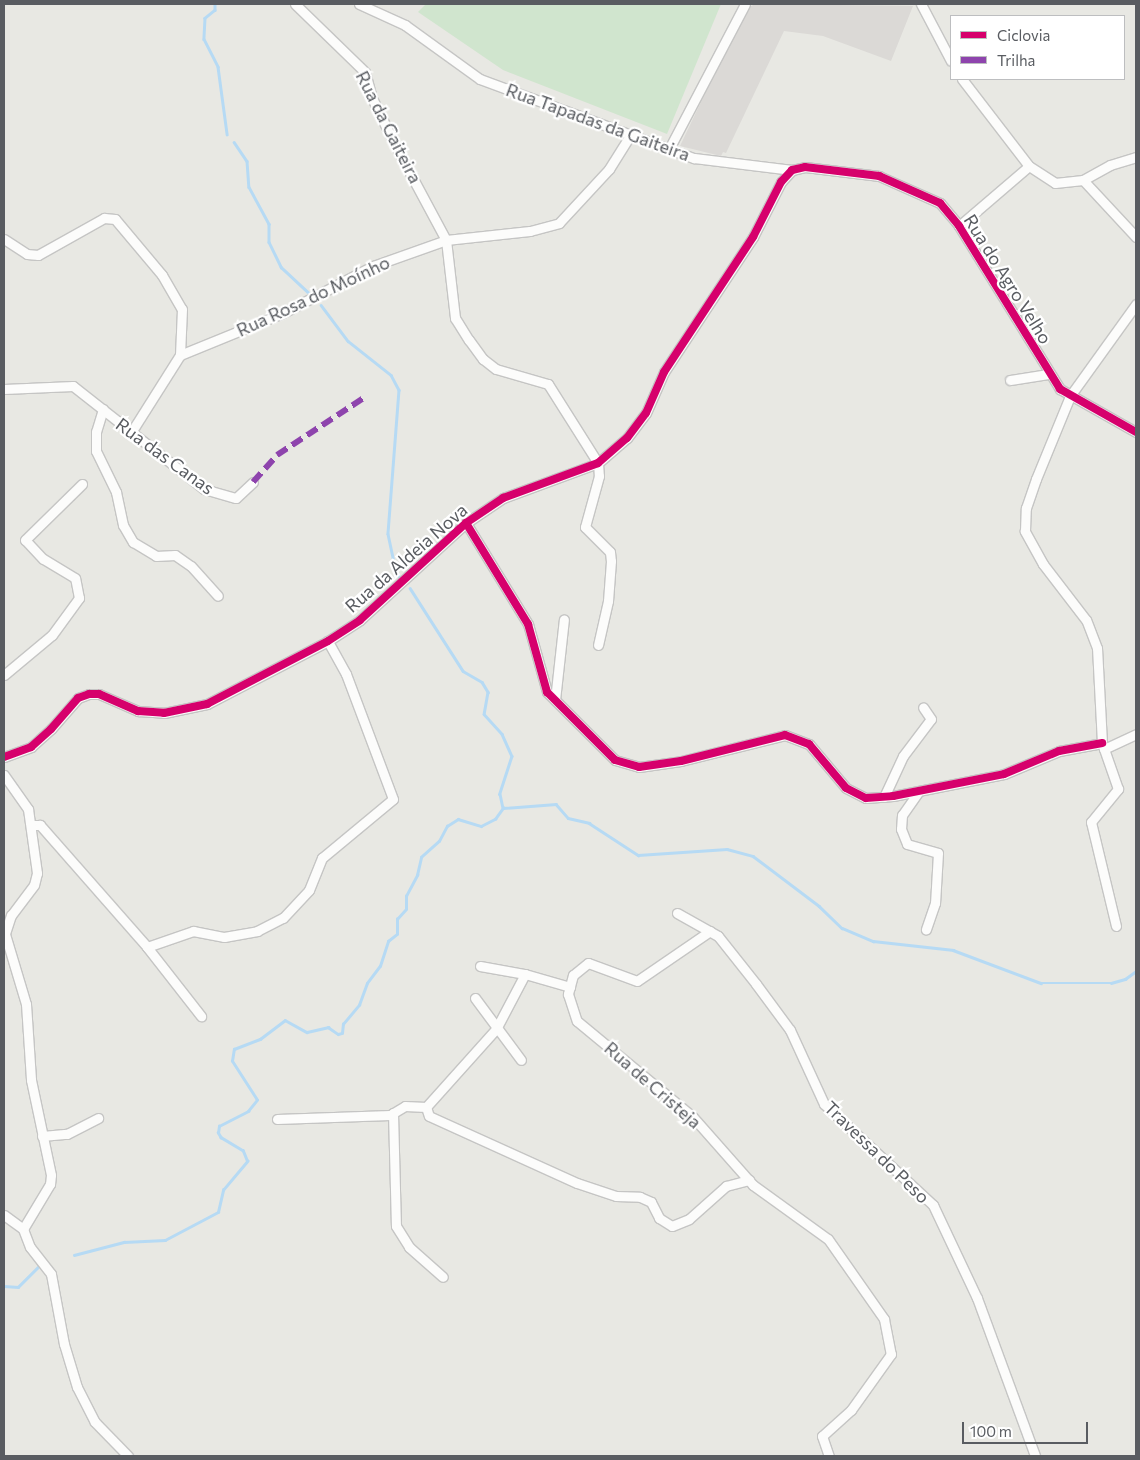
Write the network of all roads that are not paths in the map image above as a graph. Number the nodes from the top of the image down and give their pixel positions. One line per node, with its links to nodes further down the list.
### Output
1 (295, 4): 16 (street, Rua da Gaiteira)
2 (359, 4): 7 (street, Rua Tapadas da Gaiteira)
3 (745, 4): 8 (street)
4 (920, 4): 5 (street)
5 (950, 59)
6 (963, 80): 10 (street)
7 (629, 137): 8 (street, Rua Tapadas da Gaiteira); 16 (street, Rua Rosa do Moínho)
8 (670, 147): 11 (street, Rua Tapadas da Gaiteira)
9 (1136, 157): 12 (street)
10 (1029, 166): 12 (street); 13 (street)
11 (792, 170): 13 (street, Rua do Agro Velho); 26 (street, Rua da Aldeia Nova)
12 (1083, 180): 14 (street)
13 (959, 226): 19 (street, Rua do Agro Velho)
14 (1136, 237)
15 (4, 239): 18 (street)
16 (446, 240): 18 (street, Rua Rosa do Moínho); 26 (street)
17 (1136, 304): 22 (street)
18 (180, 355): 25 (street)
19 (1049, 374): 20 (street); 22 (street, Rua do Agro Velho)
20 (1010, 380)
21 (4, 388): 23 (street, Rua das Canas)
22 (1070, 396): 24 (street, Rua do Agro Velho); 38 (street)
23 (103, 410): 25 (street, Rua das Canas); 30 (street, Rua das Canas)
24 (1136, 432)
25 (130, 434): 27 (street, Rua das Canas)
26 (598, 463): 29 (street, Rua da Aldeia Nova); 33 (street)
27 (253, 482)
28 (82, 484): 34 (street)
29 (466, 523): 32 (street, Rua da Aldeia Nova); 35 (street)
30 (218, 596)
31 (564, 619): 35 (street)
32 (328, 640): 39 (street, Rua da Aldeia Nova); 48 (street)
33 (598, 645)
34 (4, 675)
35 (555, 700): 42 (street)
36 (923, 707): 42 (street)
37 (1136, 734): 38 (street)
38 (1103, 746): 41 (street); 45 (street)
39 (4, 758)
40 (4, 775): 43 (street)
41 (919, 791): 42 (street); 46 (street)
42 (884, 796)
43 (32, 825): 48 (street); 60 (street)
44 (677, 913): 47 (street, Travessa do Peso)
45 (1116, 926)
46 (926, 929)
47 (710, 931): 51 (street); 67 (street, Travessa do Peso)
48 (147, 947): 53 (street)
49 (480, 966): 50 (street)
50 (525, 974): 51 (street); 54 (street)
51 (570, 987): 61 (street, Rua de Cristeja)
52 (475, 998): 54 (street)
53 (201, 1016)
54 (497, 1026): 55 (street); 56 (street)
55 (521, 1060)
56 (426, 1107): 57 (street); 61 (street)
57 (393, 1114): 59 (street); 64 (street)
58 (98, 1118): 60 (street)
59 (278, 1119)
60 (42, 1136): 63 (street)
61 (750, 1180): 66 (street, Rua de Cristeja)
62 (4, 1215): 63 (street)
63 (23, 1229): 65 (street)
64 (443, 1277)
65 (128, 1456)
66 (829, 1456)
67 (1035, 1456)

